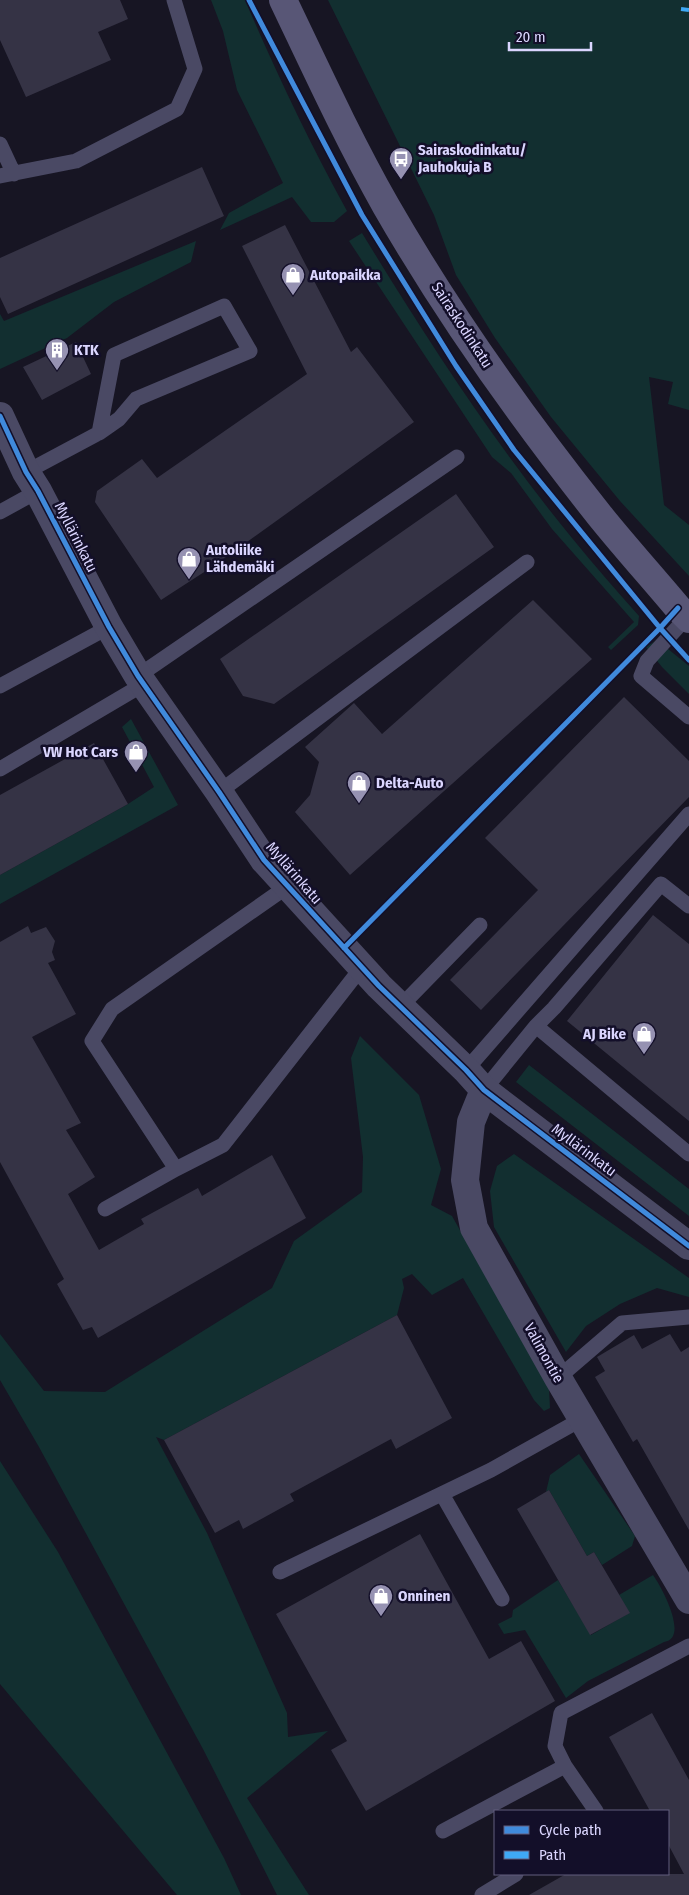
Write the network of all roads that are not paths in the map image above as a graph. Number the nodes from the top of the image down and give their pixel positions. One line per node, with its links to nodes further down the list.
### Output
1 (174, 0): 4 (lane)
2 (282, 0): 11 (main road, Sairaskodinkatu)
3 (0, 144): 4 (lane)
4 (7, 175)
5 (0, 416): 8 (street, Myllärinkatu)
6 (99, 433): 6 (lane); 8 (lane)
7 (457, 457): 13 (lane)
8 (32, 482): 9 (lane); 12 (street, Myllärinkatu)
9 (0, 512)
10 (527, 562): 17 (lane)
11 (688, 618): 15 (lane)
12 (108, 627): 13 (street, Myllärinkatu); 14 (lane)
13 (141, 680): 16 (lane); 17 (street, Myllärinkatu)
14 (0, 686)
15 (689, 718)
16 (0, 769)
17 (219, 792): 19 (street, Myllärinkatu)
18 (689, 814): 25 (lane)
19 (288, 886): 22 (street, Myllärinkatu); 28 (lane)
20 (689, 906): 24 (lane)
21 (480, 925): 23 (lane)
22 (362, 967): 23 (street, Myllärinkatu); 28 (lane)
23 (400, 1008): 25 (street, Myllärinkatu)
24 (536, 1026): 26 (lane); 27 (lane)
25 (466, 1070): 26 (street, Myllärinkatu)
26 (484, 1090): 30 (street, Myllärinkatu); 32 (street, Valimontie)
27 (689, 1154)
28 (176, 1169): 29 (lane)
29 (105, 1209)
30 (689, 1246)
31 (689, 1317): 32 (lane)
32 (558, 1378): 33 (street, Valimontie)
33 (582, 1419): 34 (lane); 37 (street, Valimontie)
34 (442, 1494): 35 (lane); 36 (lane)
35 (280, 1572)
36 (502, 1599)
37 (689, 1600)
38 (689, 1646): 39 (lane)
39 (565, 1766): 40 (lane); 41 (lane)
40 (595, 1810)
41 (443, 1831)
42 (514, 1875): 43 (lane)
43 (482, 1895)

